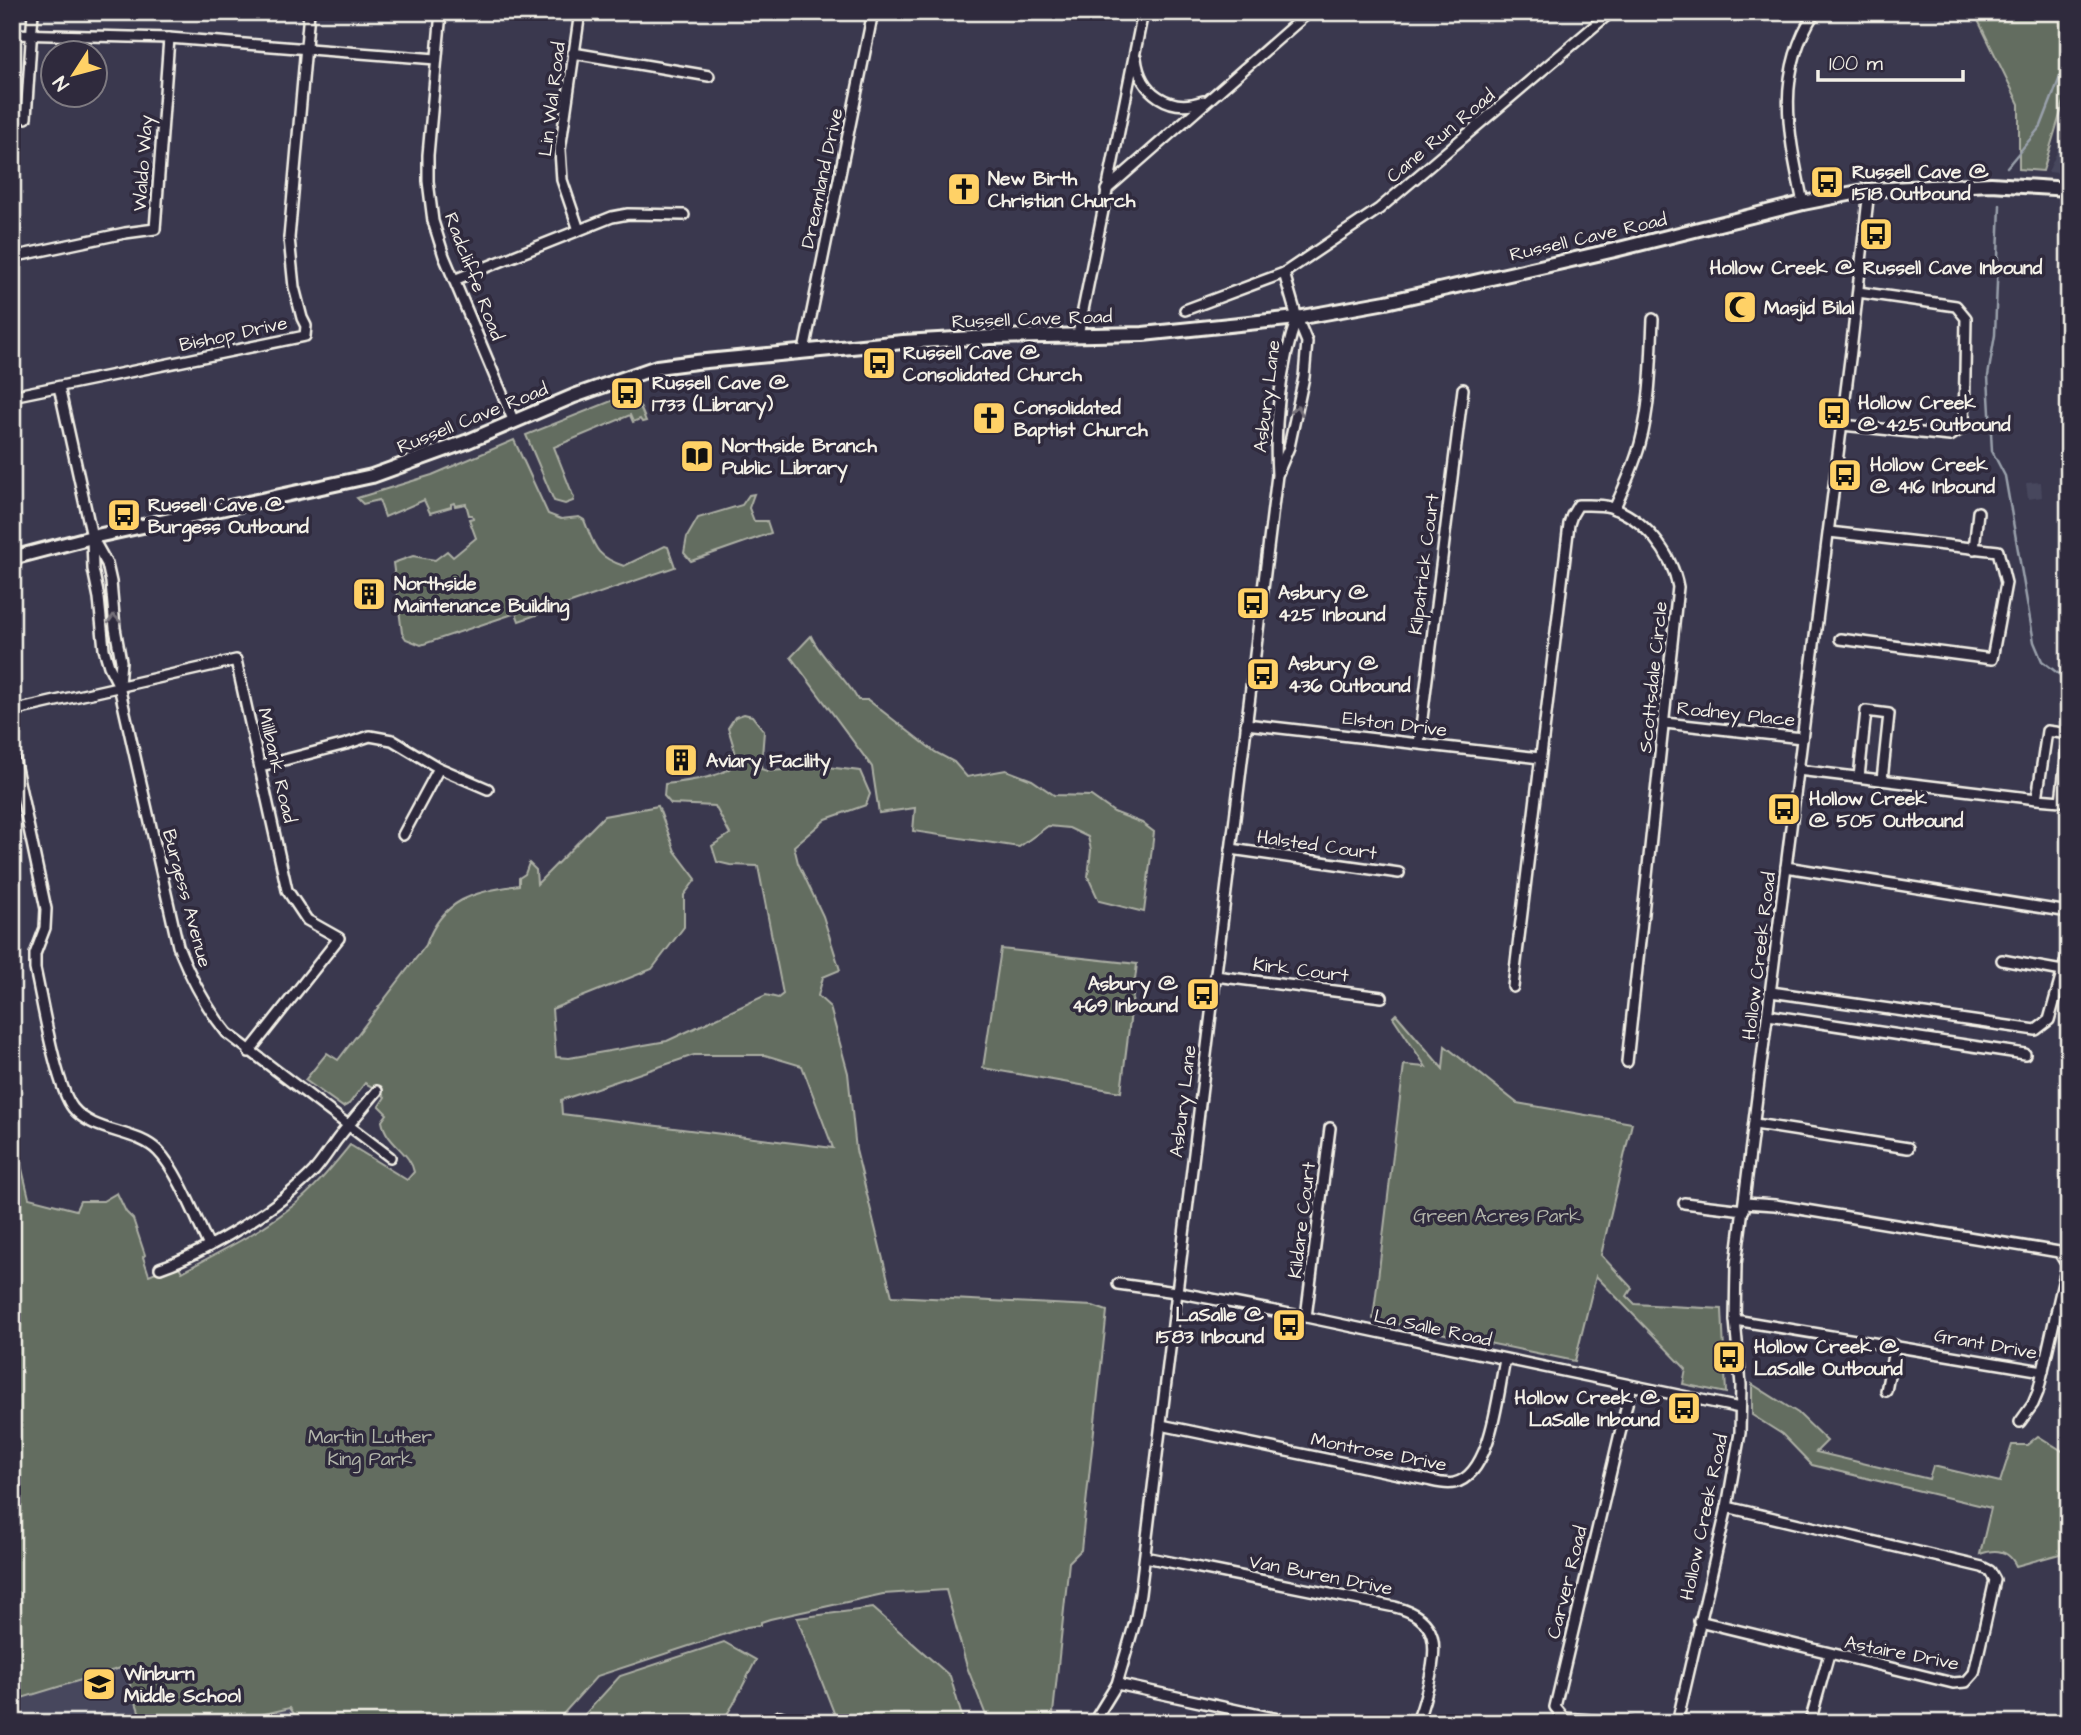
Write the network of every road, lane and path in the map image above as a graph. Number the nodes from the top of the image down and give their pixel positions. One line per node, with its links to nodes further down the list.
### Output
1 (33, 12): 11 (street)
2 (309, 12): 13 (street, Bishop Drive)
3 (441, 12): 16 (street, Radcliffe Road)
4 (580, 12): 15 (street, Lin Wal Road)
5 (873, 12): 34 (street, Dreamland Drive)
6 (1143, 12): 14 (street)
7 (1309, 12): 18 (street)
8 (1611, 12): 27 (street, Cane Run Road)
9 (1815, 12): 23 (street)
10 (12, 34): 11 (street)
11 (31, 36): 12 (street); 19 (street)
12 (169, 38): 13 (street); 26 (street, Waldo Way)
13 (305, 49): 16 (street); 35 (street, Bishop Drive)
14 (1136, 50): 18 (street); 21 (street)
15 (573, 53): 17 (street); 25 (street, Lin Wal Road)
16 (436, 59): 28 (street, Radcliffe Road)
17 (709, 76)
18 (1210, 98): 21 (street)
19 (26, 118)
20 (2069, 189): 22 (main road, Russell Cave Road)
21 (1106, 190): 33 (street)
22 (1869, 190): 23 (main road, Russell Cave Road); 29 (street, Hollow Creek Road)
23 (1803, 203): 31 (main road, Russell Cave Road)
24 (684, 215): 25 (street)
25 (579, 230): 28 (street)
26 (12, 257)
27 (1284, 273): 30 (street, Cane Run Road); 31 (street)
28 (454, 280): 38 (street, Radcliffe Road)
29 (1858, 292): 39 (street, Hollow Creek Road); 39 (street)
30 (1185, 310)
31 (1297, 318): 33 (main road, Russell Cave Road); 40 (street, Asbury Lane); 40 (street, Asbury Lane, one-way to 31)
32 (1653, 320): 41 (street)
33 (1078, 335): 34 (main road, Russell Cave Road)
34 (804, 351): 38 (main road, Russell Cave Road)
35 (59, 387): 37 (street, Bishop Drive); 44 (street, Burgess Avenue)
36 (1463, 389): 53 (street, Kilpatrick Court)
37 (12, 396)
38 (514, 422): 44 (main road, Russell Cave Road)
39 (1842, 425): 43 (street, Hollow Creek Road)
40 (1277, 475): 51 (street, Asbury Lane)
41 (1614, 509): 50 (street, Scottsdale Circle); 55 (street, Scottsdale Circle)
42 (1978, 512): 45 (street)
43 (1829, 532): 45 (street); 52 (street, Hollow Creek Road)
44 (92, 537): 46 (main road, Russell Cave Road); 48 (street, Burgess Avenue); 48 (street, Burgess Avenue, one-way to 44)
45 (1974, 548): 47 (street)
46 (12, 558)
47 (1840, 639)
48 (119, 686): 49 (street, Millbank Road); 56 (street, Millbank Road); 76 (street, Burgess Avenue)
49 (12, 712)
50 (1665, 723): 52 (street, Rodney Place); 78 (street, Scottsdale Circle)
51 (1246, 724): 53 (street, Elston Drive); 64 (street, Asbury Lane)
52 (1802, 738): 58 (street, Hollow Creek Road)
53 (1419, 743): 55 (street, Elston Drive)
54 (12, 749): 87 (street)
55 (1540, 758): 72 (street, Scottsdale Circle)
56 (261, 766): 57 (street); 76 (street, Millbank Road)
57 (439, 768): 61 (street); 63 (street)
58 (1798, 770): 59 (street); 65 (street, Hollow Creek Road)
59 (1859, 777): 60 (street); 60 (street)
60 (1882, 780): 62 (street)
61 (488, 789)
62 (2037, 799): 62 (street)
63 (403, 835)
64 (1231, 849): 66 (street, Halsted Court); 71 (street, Asbury Lane)
65 (1786, 867): 67 (street); 73 (street, Hollow Creek Road)
66 (1399, 873)
67 (2069, 912)
68 (2069, 948): 70 (street)
69 (2001, 960): 70 (street)
70 (2062, 971): 73 (street)
71 (1215, 976): 74 (street, Kirk Court); 90 (street, Asbury Lane)
72 (1513, 987)
73 (1771, 992): 75 (street, Hollow Creek Road)
74 (1382, 997)
75 (1768, 1015): 77 (street); 80 (street, Hollow Creek Road)
76 (249, 1052): 81 (street, Burgess Avenue)
77 (2025, 1054)
78 (1627, 1062)
79 (377, 1091): 81 (street)
80 (1755, 1124): 83 (street); 86 (street, Hollow Creek Road)
81 (347, 1127): 84 (street, Burgess Avenue); 87 (street)
82 (1330, 1128): 91 (street, Kildare Court)
83 (1908, 1148)
84 (390, 1157)
85 (1684, 1203): 86 (street)
86 (1744, 1206): 92 (street, Hollow Creek Road); 95 (street, Grant Drive)
87 (209, 1246): 88 (street)
88 (160, 1268)
89 (1118, 1284): 90 (street, La Salle Road)
90 (1176, 1292): 91 (street, La Salle Road); 100 (street, Asbury Lane)
91 (1306, 1317): 94 (street, La Salle Road)
92 (1734, 1320): 93 (street, Grant Drive); 98 (street, Hollow Creek Road)
93 (1895, 1345): 95 (street, Grant Drive); 97 (street)
94 (1504, 1360): 96 (street, La Salle Road); 100 (street, Montrose Drive)
95 (2043, 1371): 99 (street)
96 (1631, 1387): 98 (street, La Salle Road); 112 (street, Carver Road)
97 (1886, 1391)
98 (1740, 1408): 101 (street, Hollow Creek Road)
99 (2021, 1422)
100 (1161, 1425): 102 (street, Asbury Lane)
101 (1727, 1507): 103 (street, Hollow Creek Road); 104 (street, Astaire Drive)
102 (1145, 1557): 105 (street, Asbury Lane); 111 (street, Van Buren Drive)
103 (1699, 1621): 104 (street, Astaire Drive); 113 (street, Hollow Creek Road)
104 (1829, 1654): 106 (street)
105 (1117, 1684): 109 (street, Asbury Lane); 110 (street)
106 (1810, 1722)
107 (770, 1723): 108 (street)
108 (791, 1723)
109 (1093, 1723)
110 (1297, 1723)
111 (1416, 1723)
112 (1631, 1723)
113 (1676, 1723)

